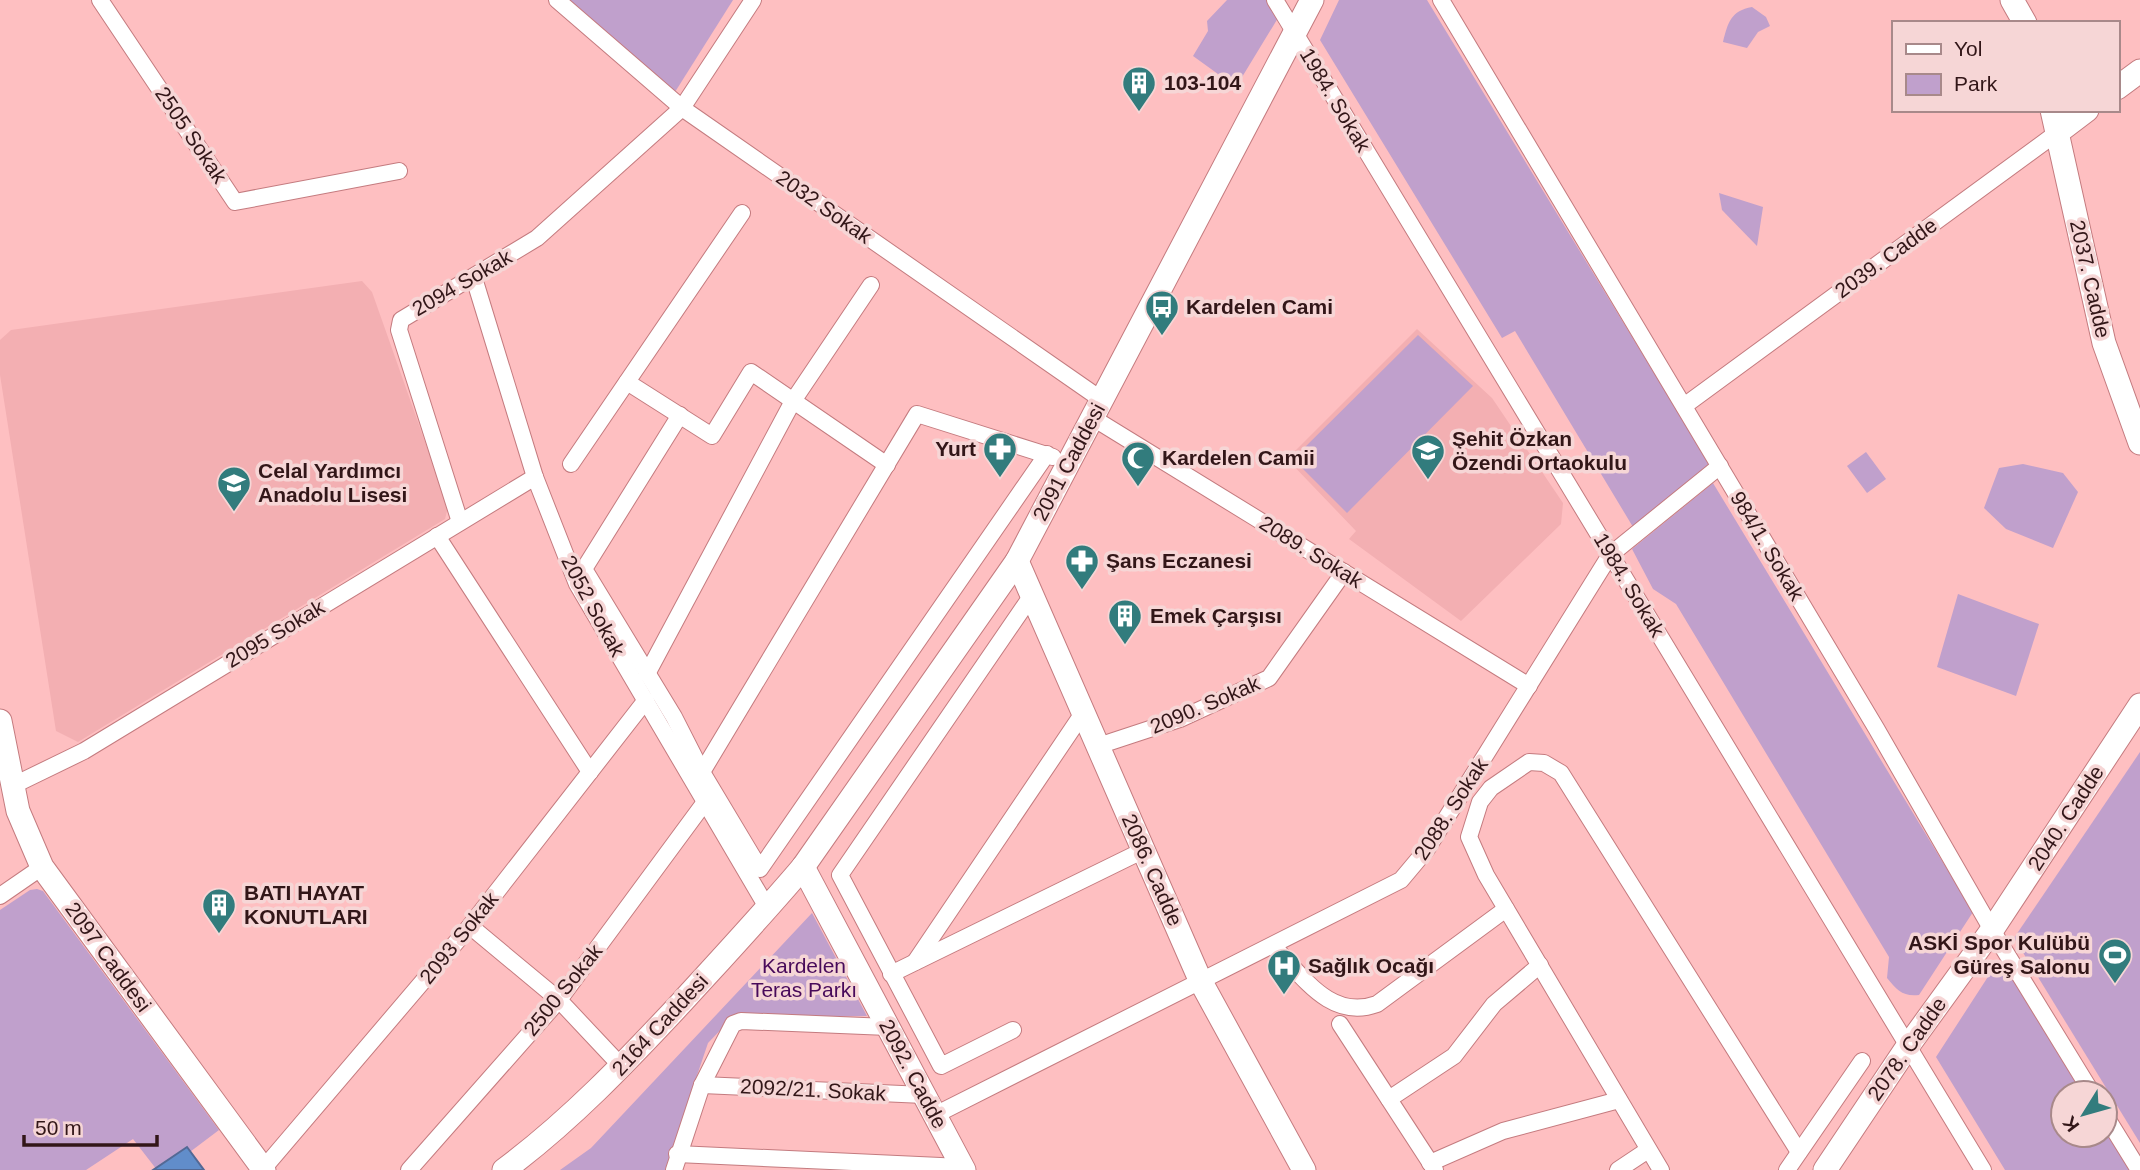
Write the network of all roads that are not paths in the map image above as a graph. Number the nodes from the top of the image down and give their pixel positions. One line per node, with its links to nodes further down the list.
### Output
1 (100, 0): 15 (street, 2505 Sokak)
2 (557, 0): 12 (street, 2032 Sokak)
3 (753, 0): 12 (street, 2094 Sokak)
4 (1275, 0): 9 (street, 1984. Sokak)
5 (1312, 0): 9 (street, 2091 Caddesi)
6 (1441, 0): 21 (street, 984/1. Sokak)
7 (2012, 0): 8 (street)
8 (2024, 21)
9 (1295, 33): 22 (street, 2091 Caddesi); 33 (street, 1984. Sokak)
10 (2140, 71): 11 (street)
11 (2119, 87)
12 (682, 108): 17 (street, 2094 Sokak); 22 (street, 2032 Sokak)
13 (2081, 112): 14 (street, 2039. Cadde)
14 (2055, 121): 21 (street, 2039. Cadde); 24 (street, 2037. Cadde)
15 (400, 171)
16 (742, 213): 19 (street)
17 (474, 278): 30 (street, 2052 Sokak); 31 (street, 2094 Sokak)
18 (871, 285): 20 (street)
19 (627, 382): 23 (street); 26 (street)
20 (793, 401): 23 (street); 28 (street); 37 (street)
21 (1684, 406): 29 (street, 984/1. Sokak)
22 (1097, 409): 27 (street, 2091 Caddesi); 35 (street, 2089. Sokak)
23 (680, 415): 37 (street)
24 (2140, 443)
25 (1047, 454): 27 (street); 28 (street); 45 (street)
26 (572, 464)
27 (1068, 464): 34 (street, 2091 Caddesi)
28 (887, 465): 45 (street)
29 (1720, 466): 33 (street, 2088. Sokak); 55 (street, 984/1. Sokak)
30 (535, 477): 31 (street, 2095 Sokak); 39 (street, 2052 Sokak)
31 (460, 522): 32 (street, 2095 Sokak)
32 (437, 536): 44 (street); 46 (street, 2095 Sokak)
33 (1610, 555): 38 (street, 2088. Sokak); 65 (street, 1984. Sokak)
34 (1017, 561): 36 (street, 2086. Cadde); 50 (street, 2091 Caddesi)
35 (1344, 572): 38 (street, 2089. Sokak); 43 (street, 2090. Sokak)
36 (1032, 595): 41 (street, 2086. Cadde); 59 (street)
37 (647, 674): 45 (street)
38 (1529, 686): 56 (street, 2088. Sokak)
39 (646, 700): 44 (street, 2093 Sokak); 47 (street, 2052 Sokak)
40 (2140, 705): 55 (street, 2040. Cadde)
41 (1083, 713): 43 (street, 2086. Cadde); 57 (street)
42 (0, 721): 46 (street, 2097 Caddesi)
43 (1098, 747): 48 (street, 2086. Cadde)
44 (590, 772): 54 (street, 2093 Sokak)
45 (702, 772)
46 (12, 786): 49 (street, 2097 Caddesi)
47 (705, 802): 52 (street, 2052 Sokak); 61 (street, 2500 Sokak)
48 (1144, 850): 57 (street); 60 (street, 2086. Cadde)
49 (42, 867): 51 (street); 79 (street, 2097 Caddesi)
50 (803, 867): 52 (street, 2164 Caddesi); 63 (street, 2092. Cadde)
51 (0, 896)
52 (768, 909): 67 (street, 2164 Caddesi)
53 (1506, 909): 56 (street); 58 (street); 75 (street)
54 (470, 926): 61 (street); 79 (street, 2093 Sokak)
55 (1992, 930): 65 (street, 2078. Cadde); 68 (street, 984/1. Sokak)
56 (1273, 946): 60 (street, 2088. Sokak)
57 (915, 962): 59 (street)
58 (1540, 965): 70 (street); 71 (street)
59 (891, 974): 64 (street)
60 (1201, 982): 72 (street, 2088. Sokak); 82 (street, 2086. Cadde)
61 (559, 1000): 67 (street); 80 (street, 2500 Sokak)
62 (1340, 1024): 70 (street)
63 (888, 1027): 69 (street); 72 (street, 2092. Cadde)
64 (1013, 1030)
65 (1908, 1046): 86 (street, 2078. Cadde); 87 (street, 1984. Sokak)
66 (1862, 1060): 75 (street)
67 (622, 1067): 81 (street, 2164 Caddesi)
68 (2083, 1079)
69 (702, 1085): 72 (street, 2092/21. Sokak); 76 (street)
70 (1389, 1099): 77 (street)
71 (1619, 1100): 74 (street); 77 (street)
72 (929, 1105): 78 (street, 2092. Cadde)
73 (2119, 1138): 88 (street)
74 (1648, 1150): 83 (street); 84 (street)
75 (1799, 1152): 85 (street)
76 (675, 1162): 78 (street)
77 (1433, 1166)
78 (963, 1168)
79 (264, 1169)
80 (409, 1170)
81 (504, 1170)
82 (1304, 1170)
83 (1618, 1170)
84 (1661, 1170)
85 (1787, 1170)
86 (1825, 1170)
87 (1983, 1170)
88 (2139, 1170)

